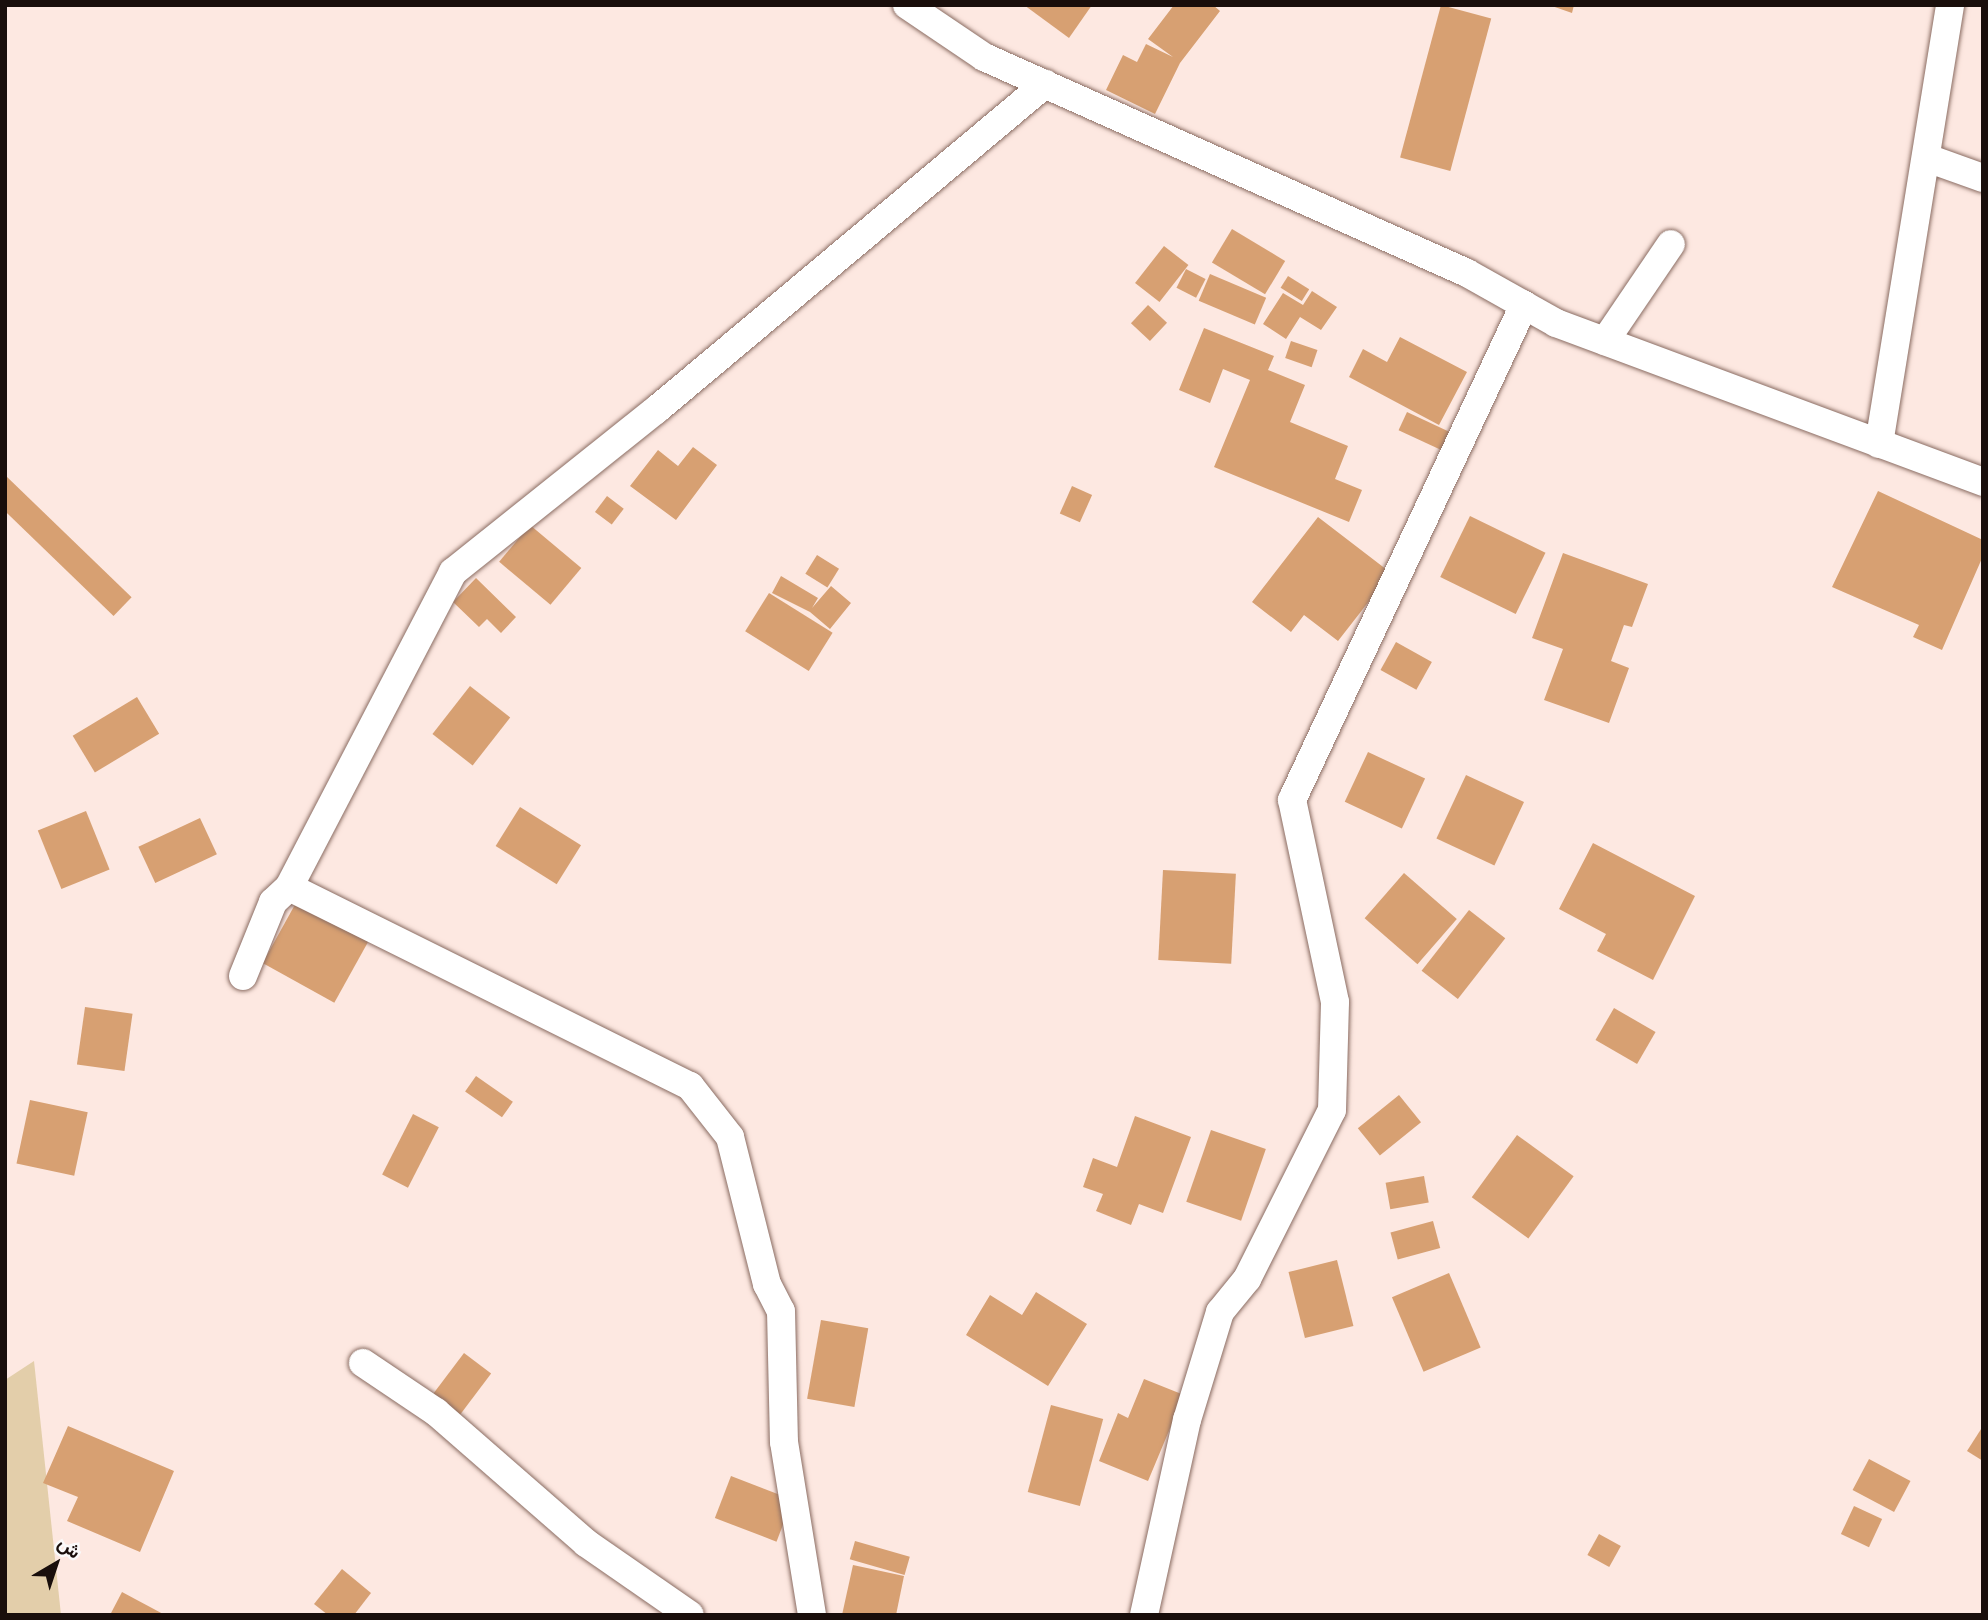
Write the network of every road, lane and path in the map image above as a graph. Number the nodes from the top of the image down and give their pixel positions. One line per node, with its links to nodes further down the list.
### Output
1 (907, 5): 3 (street)
2 (1950, 5): 4 (street)
3 (1045, 84): 7 (street); 11 (street)
4 (1927, 158): 5 (street); 9 (street)
5 (1983, 178)
6 (1671, 244): 8 (street)
7 (1524, 305): 8 (street); 16 (street)
8 (1605, 341): 9 (street)
9 (1879, 444): 10 (street)
10 (1983, 482)
11 (289, 887): 12 (street); 15 (street)
12 (243, 975)
13 (363, 1363): 14 (street)
14 (690, 1615)
15 (812, 1615)
16 (1144, 1615)

